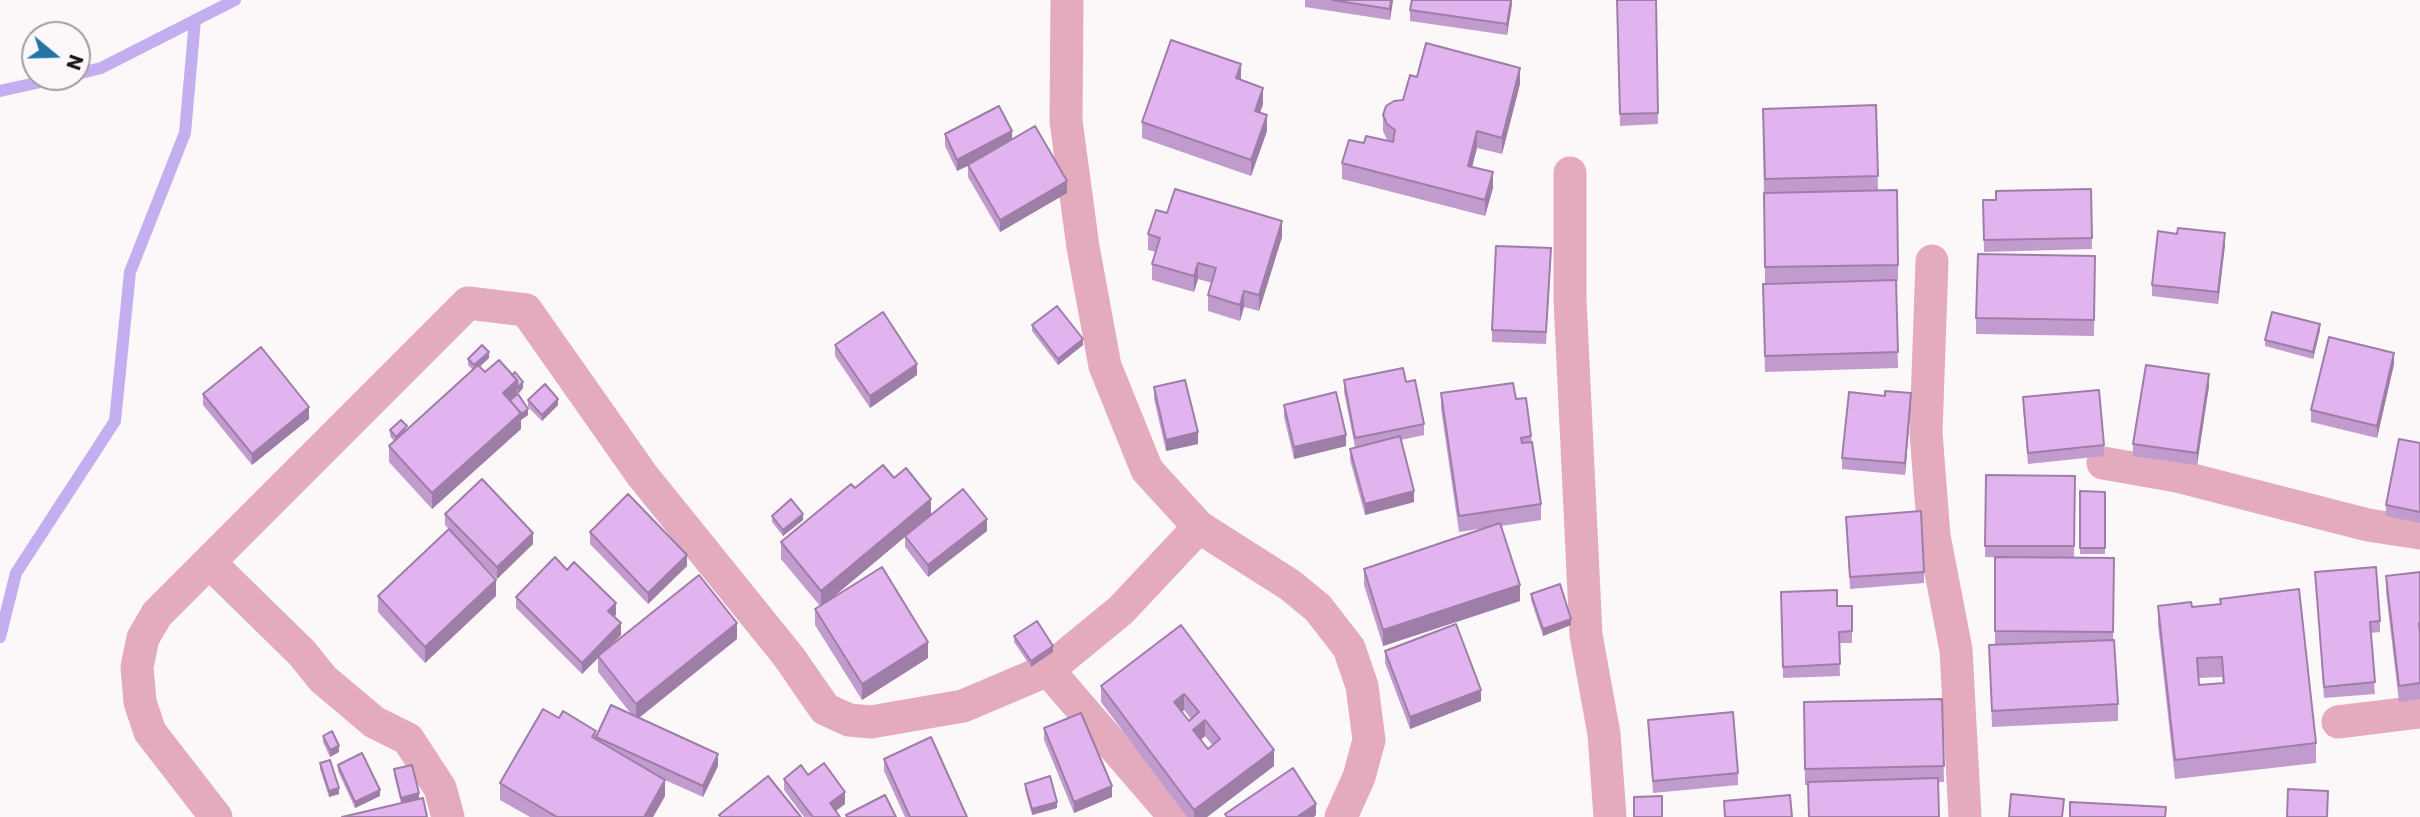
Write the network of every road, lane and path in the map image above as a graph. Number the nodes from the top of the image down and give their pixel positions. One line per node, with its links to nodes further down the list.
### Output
1 (1067, 0): 5 (street)
2 (1570, 173): 15 (street)
3 (1932, 261): 16 (street)
4 (2103, 463): 6 (street)
5 (1199, 527): 8 (street); 14 (street)
6 (2420, 533)
7 (209, 562): 8 (street); 11 (street); 12 (street)
8 (1048, 670): 13 (street)
9 (2420, 712): 10 (street)
10 (2338, 722)
11 (216, 817)
12 (448, 817)
13 (1175, 817)
14 (1341, 817)
15 (1609, 817)
16 (1965, 817)

